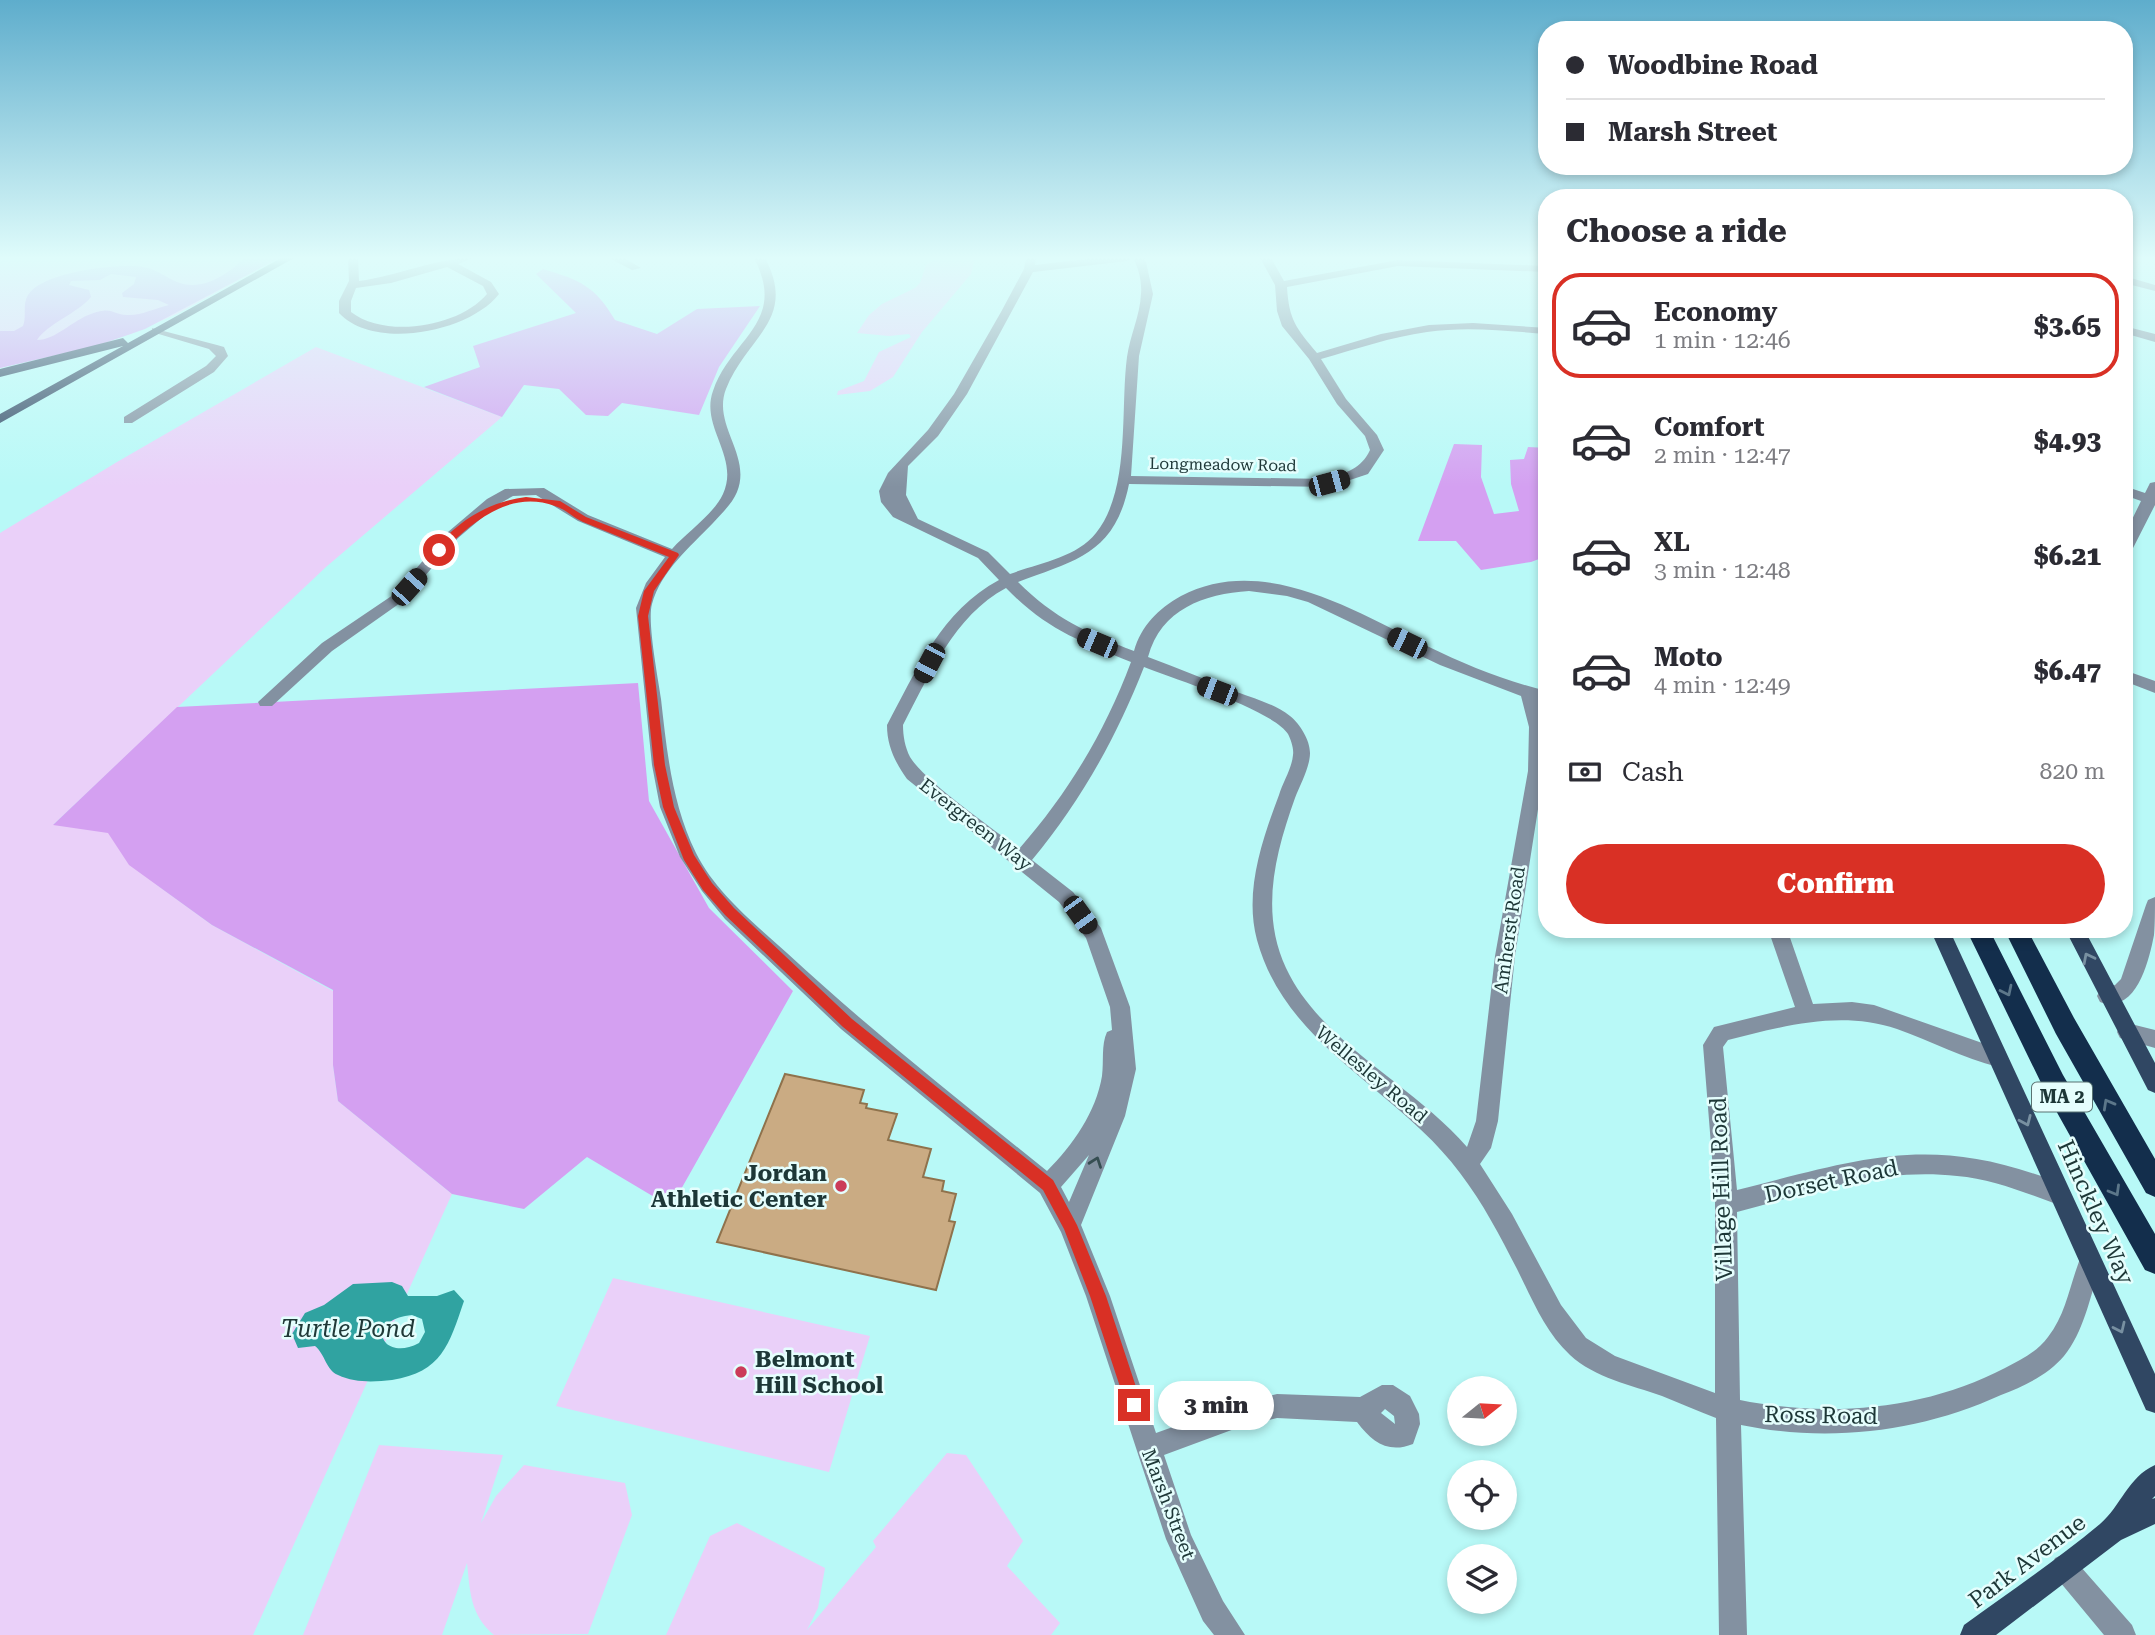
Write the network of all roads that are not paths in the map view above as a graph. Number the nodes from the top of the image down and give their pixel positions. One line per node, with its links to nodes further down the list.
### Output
1 (142, 334): 9 (main road)
2 (149, 334): 12 (main road)
3 (170, 334): 14 (street)
4 (753, 334): 19 (street, Marsh Street)
5 (994, 334): 20 (street, Wellesley Road)
6 (1138, 334): 15 (street)
7 (1296, 334): 10 (street, Longmeadow Road)
8 (1399, 334): 10 (street)
9 (74, 356): 11 (main road); 12 (main road)
10 (1314, 357): 15 (street, Longmeadow Road)
11 (0, 373)
12 (83, 373): 13 (main road)
13 (0, 419)
14 (128, 420)
15 (1123, 480): 20 (street)
16 (2133, 492): 17 (street)
17 (2153, 495): 18 (street)
18 (2133, 534)
19 (674, 555): 25 (street); 42 (street, Marsh Street)
20 (1009, 580): 21 (street, Wellesley Road); 26 (street, Evergreen Way)
21 (1139, 661): 24 (street); 26 (street); 40 (street, Wellesley Road)
22 (2133, 678): 23 (street)
23 (2155, 687)
24 (1538, 695): 40 (street, Amherst Road)
25 (266, 702)
26 (1022, 859): 34 (street, Evergreen Way)
27 (2155, 905): 33 (street)
28 (1780, 938): 35 (street)
29 (1943, 938): 38 (main road, Hinckley Way)
30 (1982, 938): 46 (highway, MA 2, one-way to 46)
31 (2020, 938): 41 (highway, MA 2, one-way to 31)
32 (2078, 938): 33 (main road, one-way to 32)
33 (2107, 996): 36 (main road)
34 (1120, 1007): 42 (street); 45 (street, Evergreen Way, one-way to 34)
35 (1806, 1011): 38 (street, Village Hill Road); 44 (street, Village Hill Road)
36 (2127, 1032): 37 (street); 39 (main road)
37 (2155, 1040)
38 (1998, 1058): 43 (main road, Hinckley Way, one-way to 43)
39 (2155, 1083)
40 (1467, 1164): 50 (street, Wellesley Road)
41 (2155, 1184)
42 (1048, 1185): 45 (street, Marsh Street)
43 (2059, 1194): 44 (street, Dorset Road); 47 (main road, Hinckley Way)
44 (1726, 1205): 50 (street, Village Hill Road)
45 (1070, 1225): 51 (street, Marsh Street)
46 (2155, 1260)
47 (2090, 1262): 48 (main road, Hinckley Way, one-way to 48); 50 (street, Ross Road)
48 (2155, 1401)
49 (1363, 1410): 51 (street)
50 (1730, 1410): 57 (street, Village Hill Road)
51 (1148, 1448): 56 (street, Marsh Street)
52 (2155, 1478): 54 (main road, Park Avenue)
53 (2155, 1511): 54 (main road, Park Avenue)
54 (2112, 1531): 55 (main road, Park Avenue)
55 (2064, 1567): 58 (main road, Park Avenue); 59 (street)
56 (1231, 1635)
57 (1733, 1635)
58 (1975, 1635)
59 (2122, 1635)

